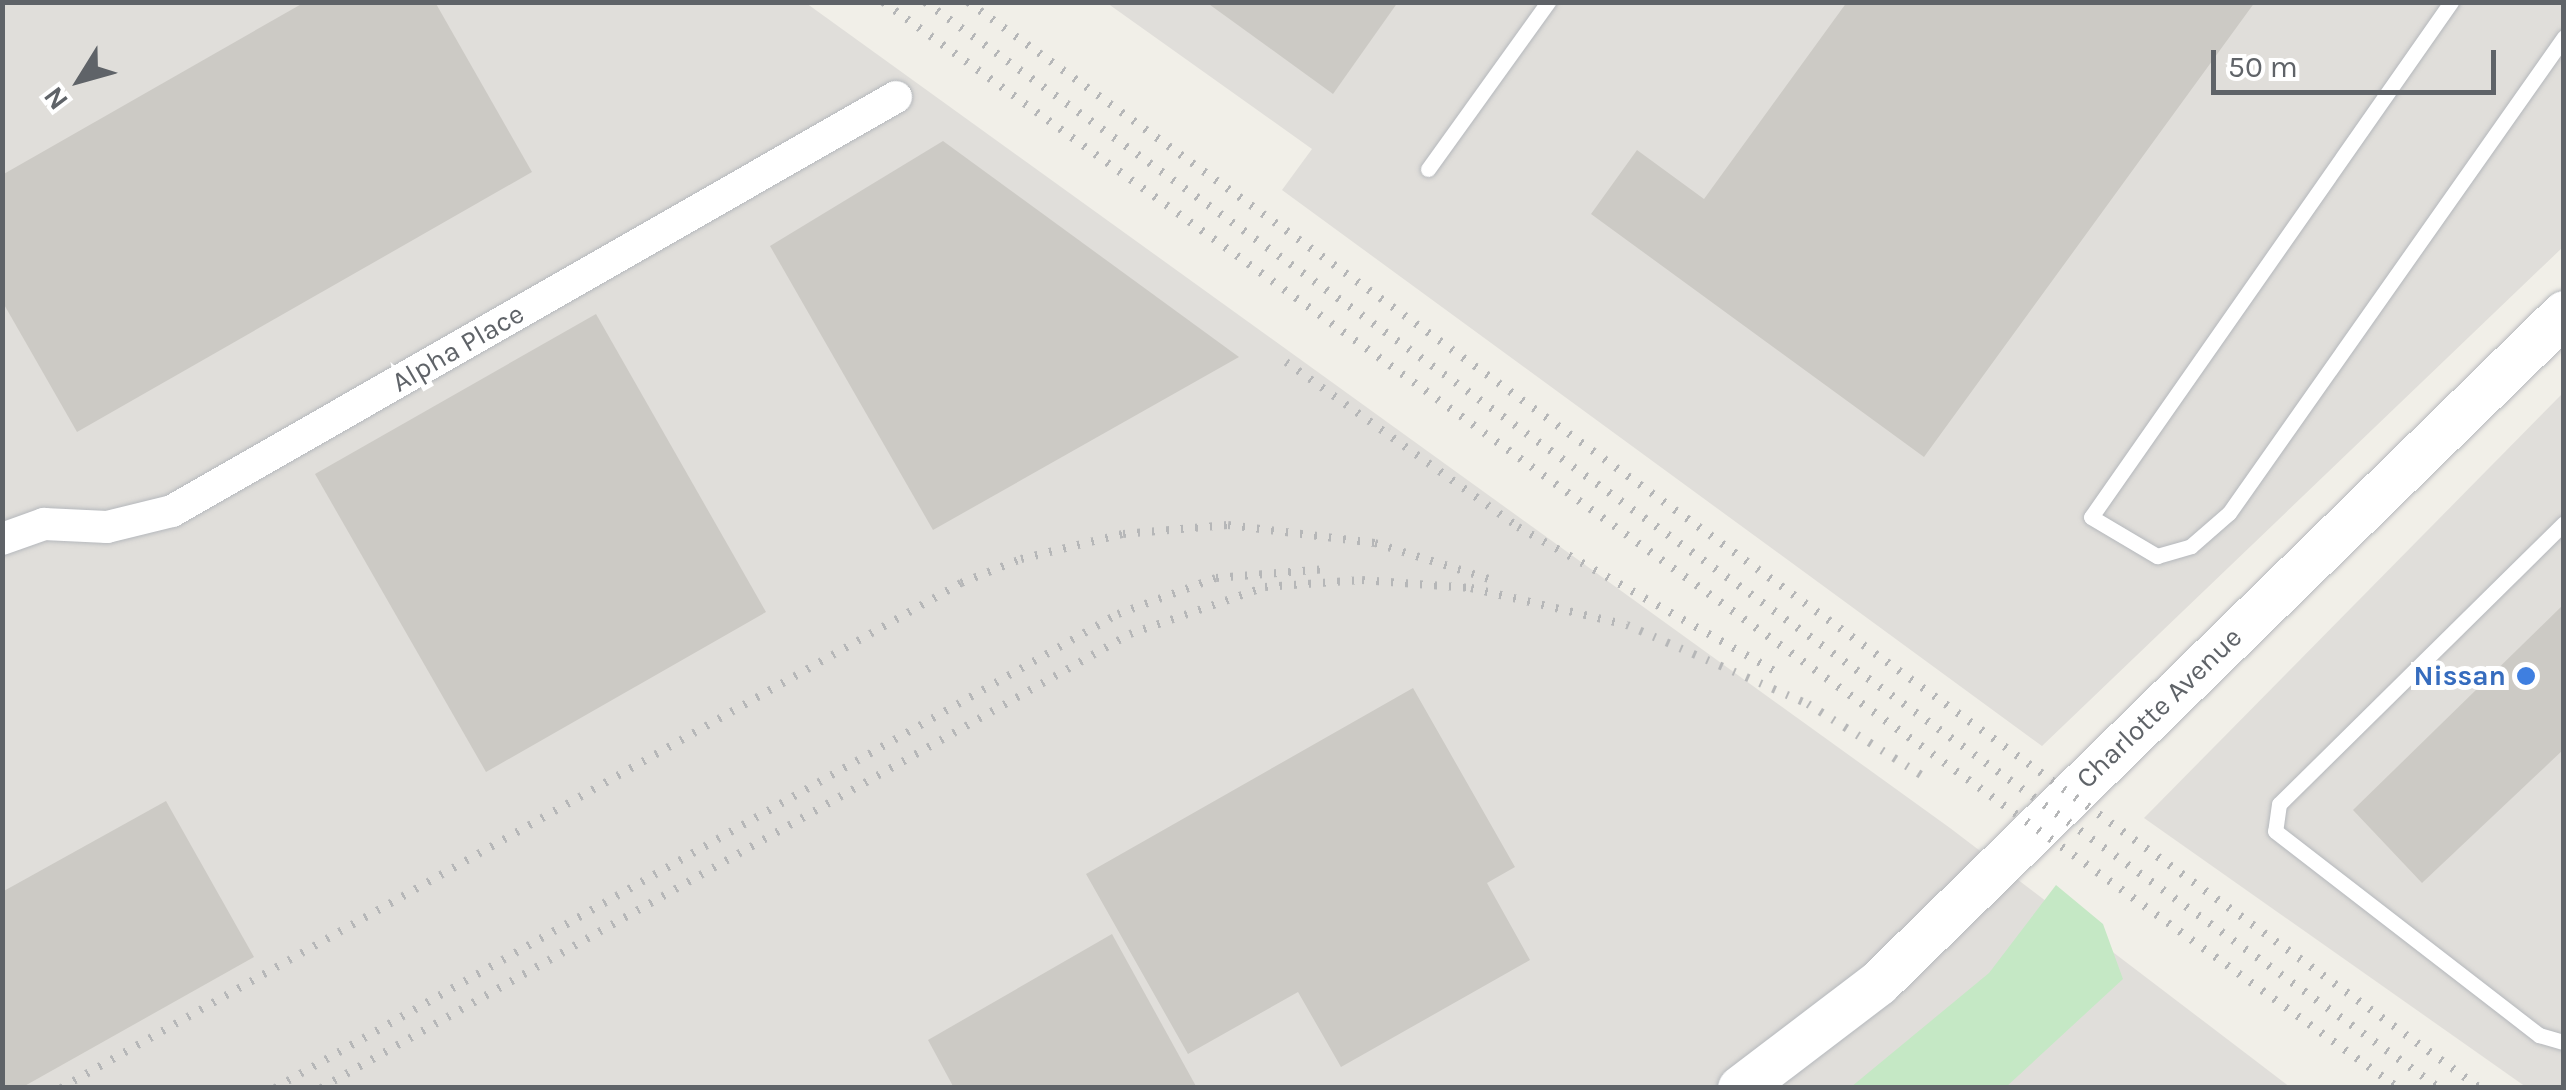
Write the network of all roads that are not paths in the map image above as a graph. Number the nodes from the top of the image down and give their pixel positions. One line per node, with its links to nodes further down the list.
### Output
1 (1548, 2): 5 (lane)
2 (2451, 2): 3 (lane)
3 (2564, 37)
4 (896, 96): 8 (street, Alpha Place)
5 (1428, 168)
6 (2564, 313): 10 (street, Charlotte Avenue)
7 (2564, 523): 9 (lane)
8 (2, 539)
9 (2564, 1042)
10 (1740, 1088)

